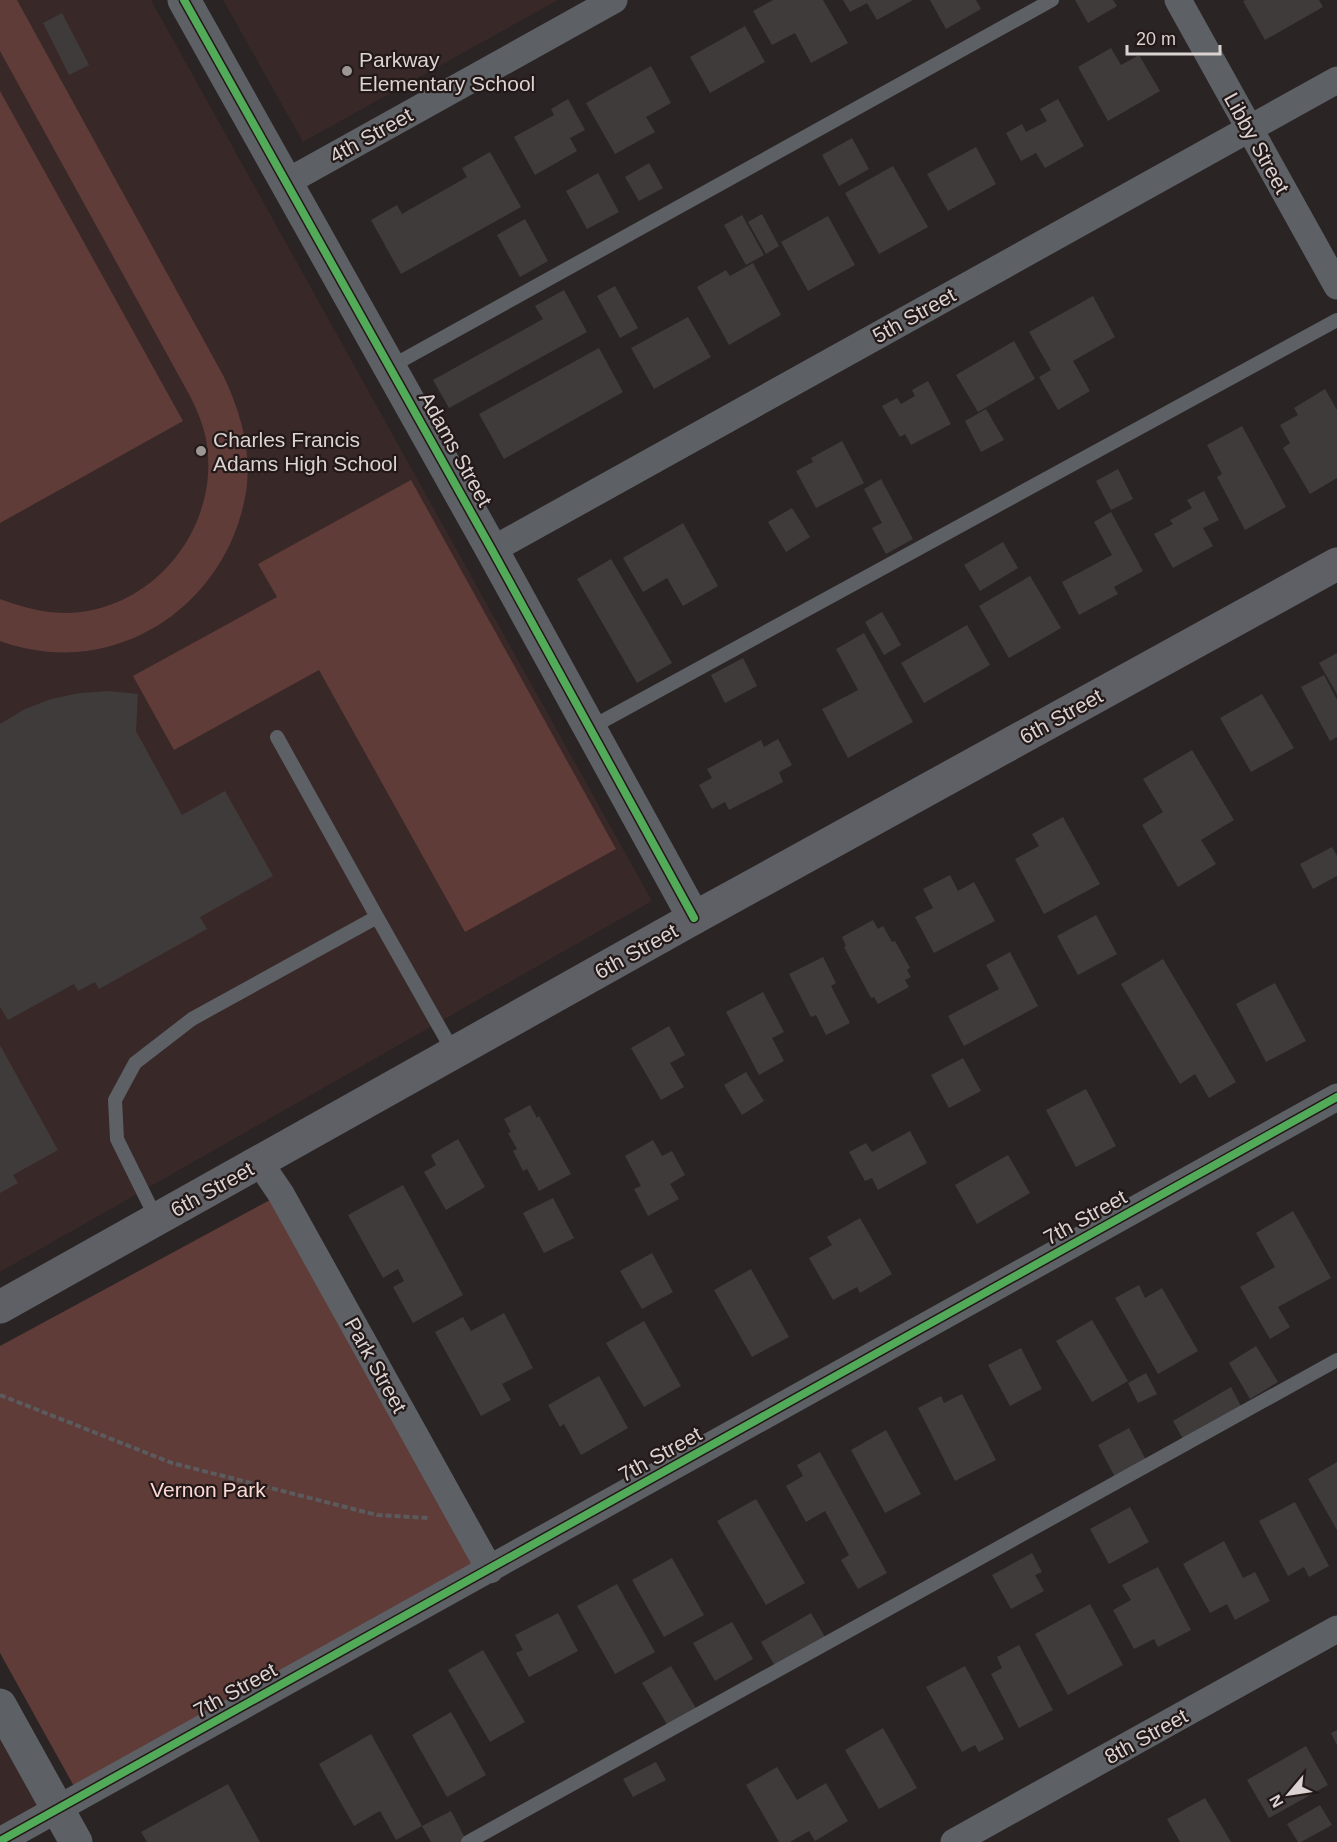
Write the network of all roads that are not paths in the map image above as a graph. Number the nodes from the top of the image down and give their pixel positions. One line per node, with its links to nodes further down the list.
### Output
1 (184, 0): 7 (street, Adams Street)
2 (614, 0): 7 (street, 4th Street)
3 (1052, 0): 10 (lane)
4 (1178, 0): 6 (street, Libby Street)
5 (1337, 80): 6 (street, 5th Street)
6 (1250, 129): 8 (street, Libby Street); 11 (street, 5th Street)
7 (285, 183): 10 (street, Adams Street)
8 (1337, 286)
9 (1337, 321): 13 (lane)
10 (389, 368): 11 (street, Adams Street)
11 (492, 550): 13 (street, Adams Street)
12 (1337, 564): 16 (main road, 6th Street)
13 (590, 728): 16 (street, Adams Street)
14 (277, 737): 15 (lane)
15 (377, 916): 17 (lane); 20 (lane)
16 (694, 918): 17 (main road, 6th Street)
17 (454, 1053): 19 (main road, 6th Street)
18 (1337, 1097): 23 (street, 7th Street)
19 (260, 1163): 20 (main road, 6th Street); 23 (street, Park Street)
20 (157, 1220): 21 (main road, 6th Street)
21 (0, 1307)
22 (1337, 1360): 29 (lane)
23 (490, 1570): 26 (street, 7th Street)
24 (1337, 1629): 30 (street, 8th Street)
25 (0, 1705): 26 (street)
26 (58, 1809): 27 (street, 7th Street); 28 (street)
27 (0, 1841)
28 (76, 1842)
29 (468, 1842)
30 (954, 1842)

